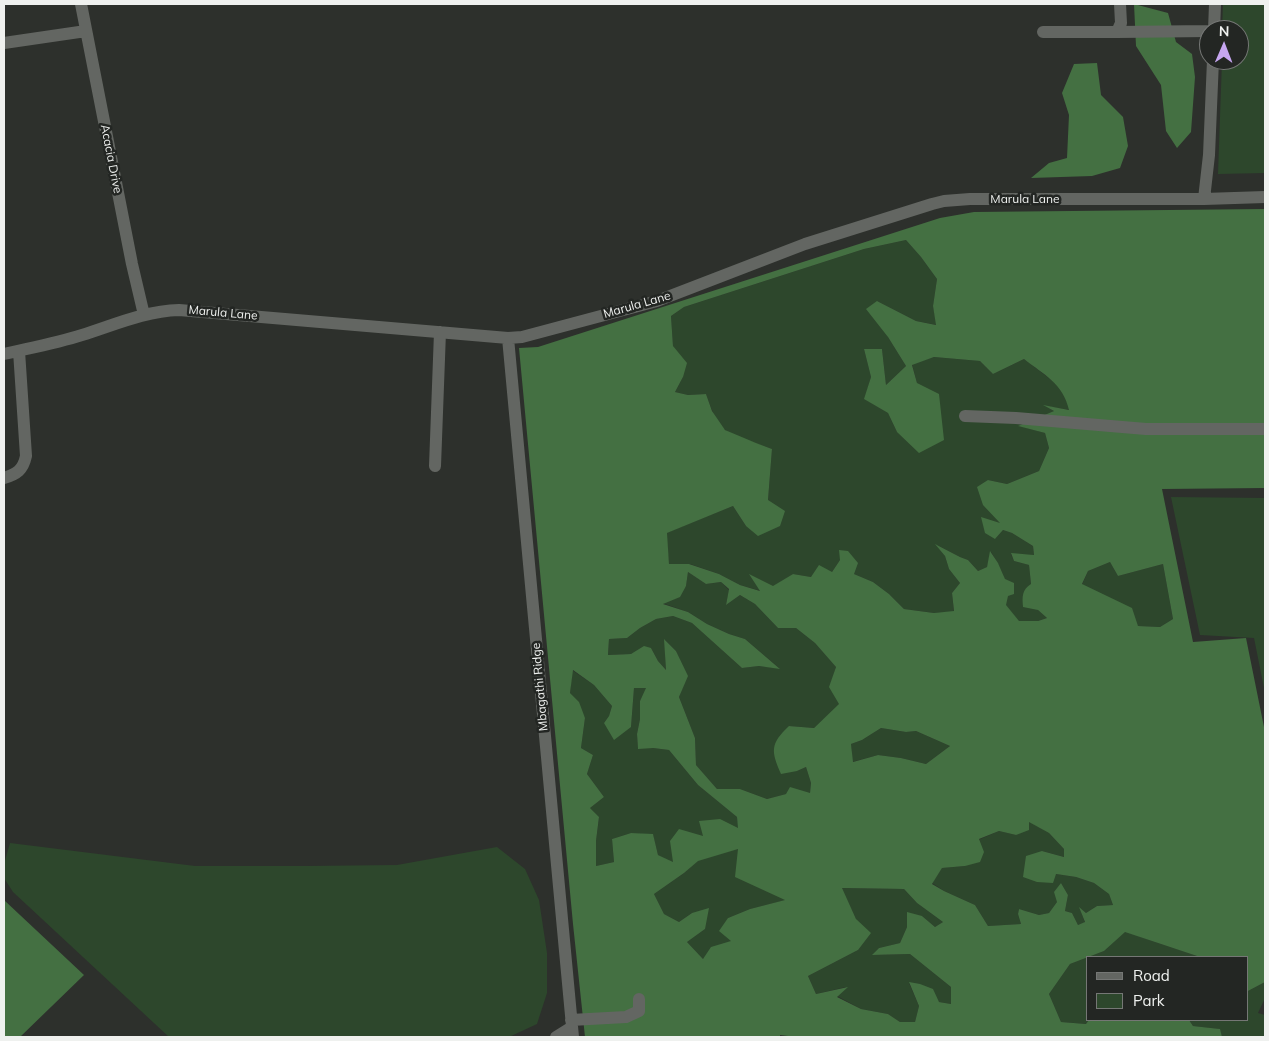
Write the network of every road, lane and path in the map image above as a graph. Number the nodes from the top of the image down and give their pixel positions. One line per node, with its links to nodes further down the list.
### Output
1 (81, 4): 5 (street, Acacia Drive)
2 (1120, 4): 8 (street)
3 (1215, 4): 4 (street)
4 (1214, 20)
5 (86, 31): 9 (street); 13 (street, Acacia Drive)
6 (1199, 31): 8 (street)
7 (1043, 32): 8 (street)
8 (1117, 32)
9 (4, 43)
10 (1213, 70): 12 (street)
11 (1265, 197): 12 (street, Marula Lane)
12 (1204, 199): 15 (street, Marula Lane)
13 (144, 315): 14 (street, Marula Lane); 16 (street, Marula Lane)
14 (440, 332): 15 (street, Marula Lane); 20 (street)
15 (508, 338): 23 (street, Mbagathi Ridge)
16 (19, 351): 17 (street, Marula Lane); 21 (street)
17 (4, 354)
18 (965, 416): 19 (street)
19 (1265, 429)
20 (435, 466)
21 (4, 478)
22 (639, 999): 23 (street)
23 (572, 1028): 24 (street)
24 (556, 1037)

